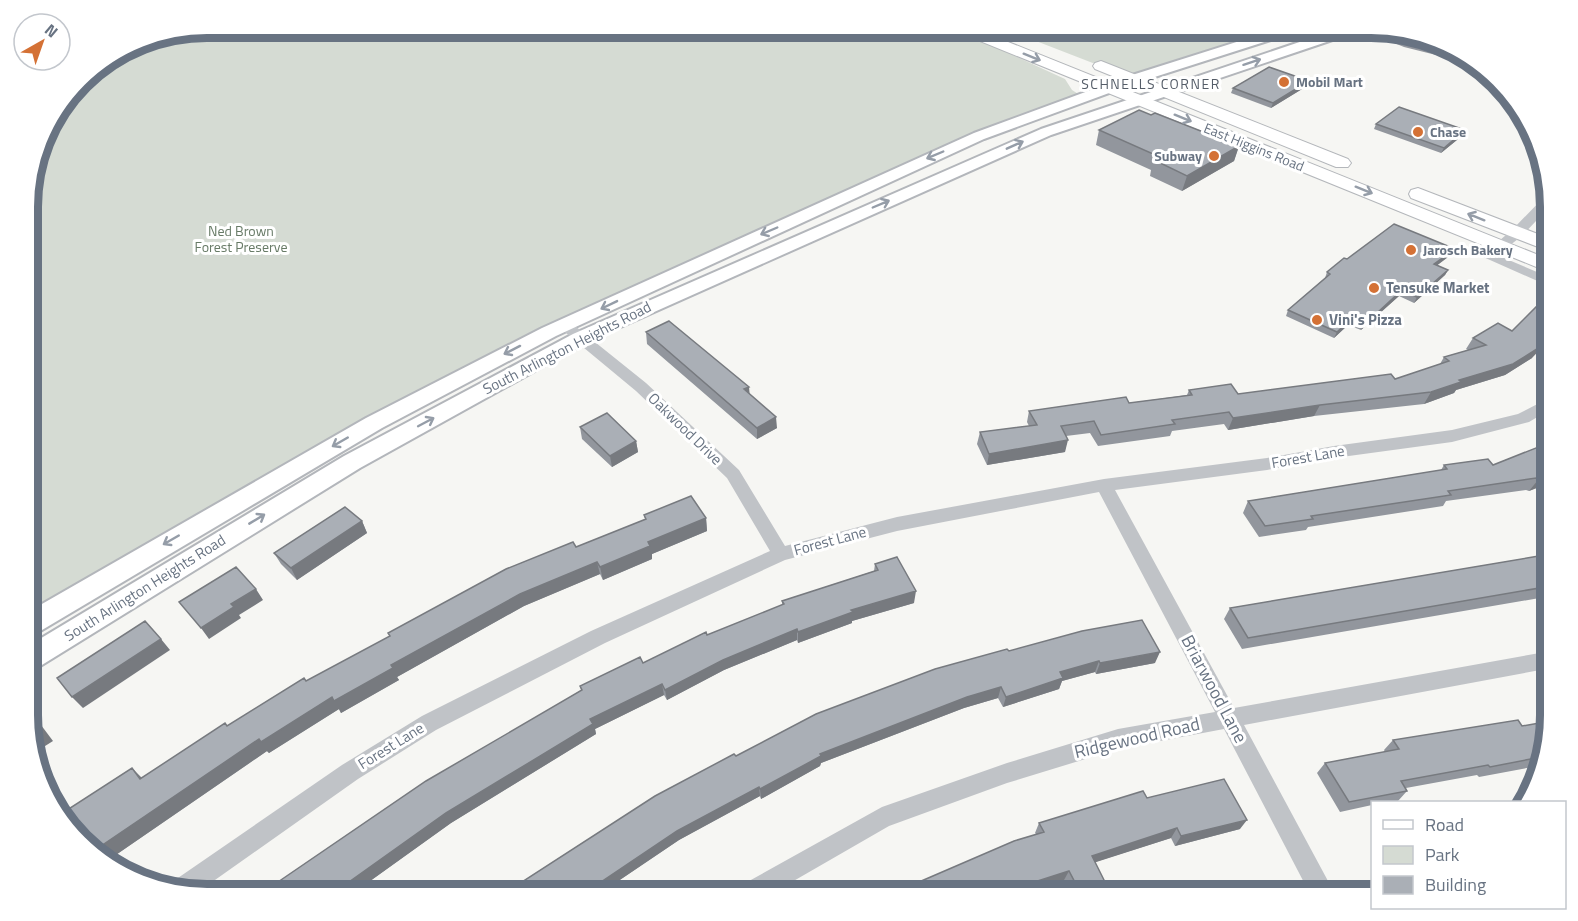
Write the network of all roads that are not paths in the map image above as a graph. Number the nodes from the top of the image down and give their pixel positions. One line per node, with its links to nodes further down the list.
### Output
1 (985, 38): 6 (main road, East Higgins Road, one-way to 6)
2 (1263, 38): 5 (main road, South Arlington Heights Road)
3 (1324, 38): 7 (main road, South Arlington Heights Road, one-way to 3)
4 (1083, 59): 5 (main road, East Higgins Road)
5 (1134, 79): 6 (main road, South Arlington Heights Road); 7 (main road, East Higgins Road)
6 (1109, 88): 8 (main road, East Higgins Road); 17 (main road, South Arlington Heights Road, one-way to 17)
7 (1164, 91): 8 (main road, South Arlington Heights Road); 9 (main road, East Higgins Road)
8 (1137, 100): 14 (main road, East Higgins Road, one-way to 14); 17 (main road, South Arlington Heights Road, one-way to 8)
9 (1355, 168)
10 (1405, 188): 12 (main road, one-way to 10)
11 (1540, 209): 12 (street)
12 (1517, 233): 13 (main road); 14 (street)
13 (1540, 242)
14 (1494, 251): 15 (main road, East Higgins Road); 16 (street, East Higgins Road)
15 (1540, 264)
16 (1540, 277)
17 (572, 332): 20 (street, Oakwood Drive); 21 (main road, South Arlington Heights Road, one-way to 21); 22 (main road, South Arlington Heights Road, one-way to 17)
18 (1540, 408): 19 (street, Forest Lane)
19 (1104, 485): 20 (street, Forest Lane); 24 (street, Briarwood Lane)
20 (781, 554): 25 (street, Forest Lane)
21 (37, 620)
22 (37, 654)
23 (1540, 660): 24 (street, Ridgewood Road)
24 (1230, 717): 26 (street, Briarwood Lane); 27 (street, Ridgewood Road)
25 (191, 883)
26 (1317, 883)
27 (766, 884)

